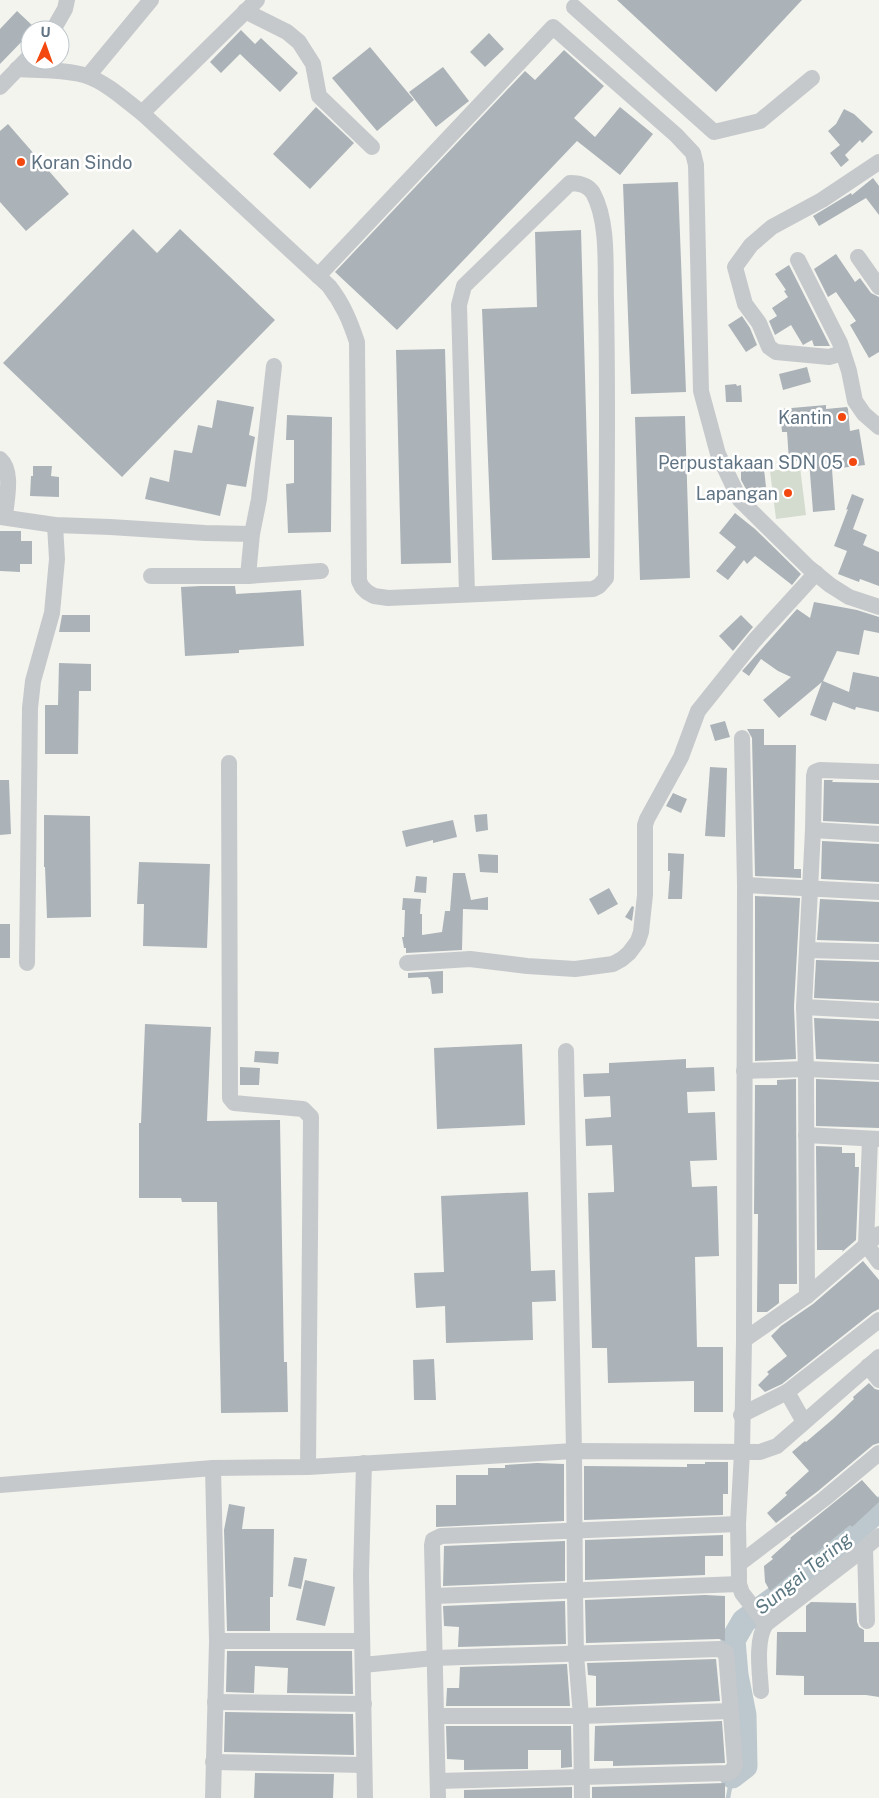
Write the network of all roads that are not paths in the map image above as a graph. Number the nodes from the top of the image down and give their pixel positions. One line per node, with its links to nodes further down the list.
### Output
1 (67, 0): 5 (street)
2 (150, 0): 9 (street)
3 (574, 4): 6 (street); 13 (street)
4 (251, 6): 12 (street); 15 (street)
5 (59, 20)
6 (553, 26): 14 (street); 19 (street)
7 (20, 66): 8 (street)
8 (17, 69): 9 (street); 11 (street)
9 (88, 76): 12 (street)
10 (812, 78): 13 (street)
11 (0, 87)
12 (142, 113): 19 (street)
13 (694, 114): 14 (street)
14 (676, 134): 29 (street)
15 (372, 146)
16 (879, 162): 21 (street)
17 (858, 257): 20 (street)
18 (798, 260): 21 (street)
19 (318, 276): 32 (street)
20 (879, 287)
21 (843, 353): 23 (street)
22 (274, 366): 27 (street)
23 (879, 427)
24 (0, 459): 25 (street)
25 (3, 517): 26 (street)
26 (55, 525): 27 (street); 45 (street)
27 (252, 534): 31 (street)
28 (321, 571): 31 (street)
29 (816, 574): 33 (street); 44 (street)
30 (151, 576): 31 (street)
31 (248, 576)
32 (467, 594): 32 (street)
33 (879, 606)
34 (742, 738): 39 (street)
35 (228, 763): 69 (street)
36 (879, 772): 37 (street)
37 (813, 830): 38 (street); 40 (street)
38 (879, 834)
39 (745, 885): 40 (street); 50 (street)
40 (810, 888): 41 (street); 42 (street)
41 (879, 892)
42 (807, 950): 43 (street); 46 (street)
43 (879, 952)
44 (407, 962)
45 (27, 963)
46 (804, 1007): 47 (street); 49 (street)
47 (879, 1011)
48 (566, 1051): 65 (street)
49 (806, 1069): 50 (street); 51 (street); 52 (street)
50 (744, 1070): 59 (street)
51 (879, 1072)
52 (806, 1136): 53 (street); 57 (street)
53 (875, 1139): 55 (street)
54 (879, 1234): 55 (street)
55 (866, 1244): 56 (street); 57 (street)
56 (879, 1262)
57 (807, 1296): 59 (street)
58 (879, 1320): 62 (street)
59 (744, 1340): 63 (street)
60 (873, 1362): 61 (street); 64 (street)
61 (879, 1380)
62 (787, 1392): 63 (street); 64 (street)
63 (741, 1415): 66 (street)
64 (804, 1422): 66 (street)
65 (574, 1451): 66 (street); 68 (street); 73 (street)
66 (742, 1452): 72 (street)
67 (879, 1453): 76 (street)
68 (364, 1463): 69 (street); 83 (street)
69 (308, 1467): 70 (street)
70 (214, 1468): 71 (street); 82 (street)
71 (0, 1485)
72 (738, 1524): 73 (street); 76 (street)
73 (574, 1531): 78 (street); 79 (street)
74 (879, 1536): 75 (street)
75 (865, 1548): 80 (street); 81 (street)
76 (739, 1564): 77 (street)
77 (741, 1589): 78 (street); 81 (street)
78 (575, 1592): 79 (street); 84 (street)
79 (434, 1596): 85 (street)
80 (866, 1621)
81 (765, 1623): 87 (street)
82 (217, 1641): 83 (street); 88 (street)
83 (362, 1641): 86 (street)
84 (576, 1655): 85 (street); 90 (street); 92 (street)
85 (434, 1658): 86 (street); 91 (street)
86 (363, 1665): 89 (street)
87 (760, 1691)
88 (215, 1702): 89 (street); 93 (street)
89 (364, 1704): 94 (street)
90 (731, 1711): 92 (street); 95 (street)
91 (436, 1716): 92 (street); 96 (street)
92 (581, 1716): 95 (street)
93 (213, 1762): 94 (street); 97 (street)
94 (364, 1765): 98 (street)
95 (582, 1776): 96 (street); 100 (street)
96 (438, 1781): 99 (street)
97 (213, 1798)
98 (364, 1798)
99 (438, 1798)
100 (582, 1798)

